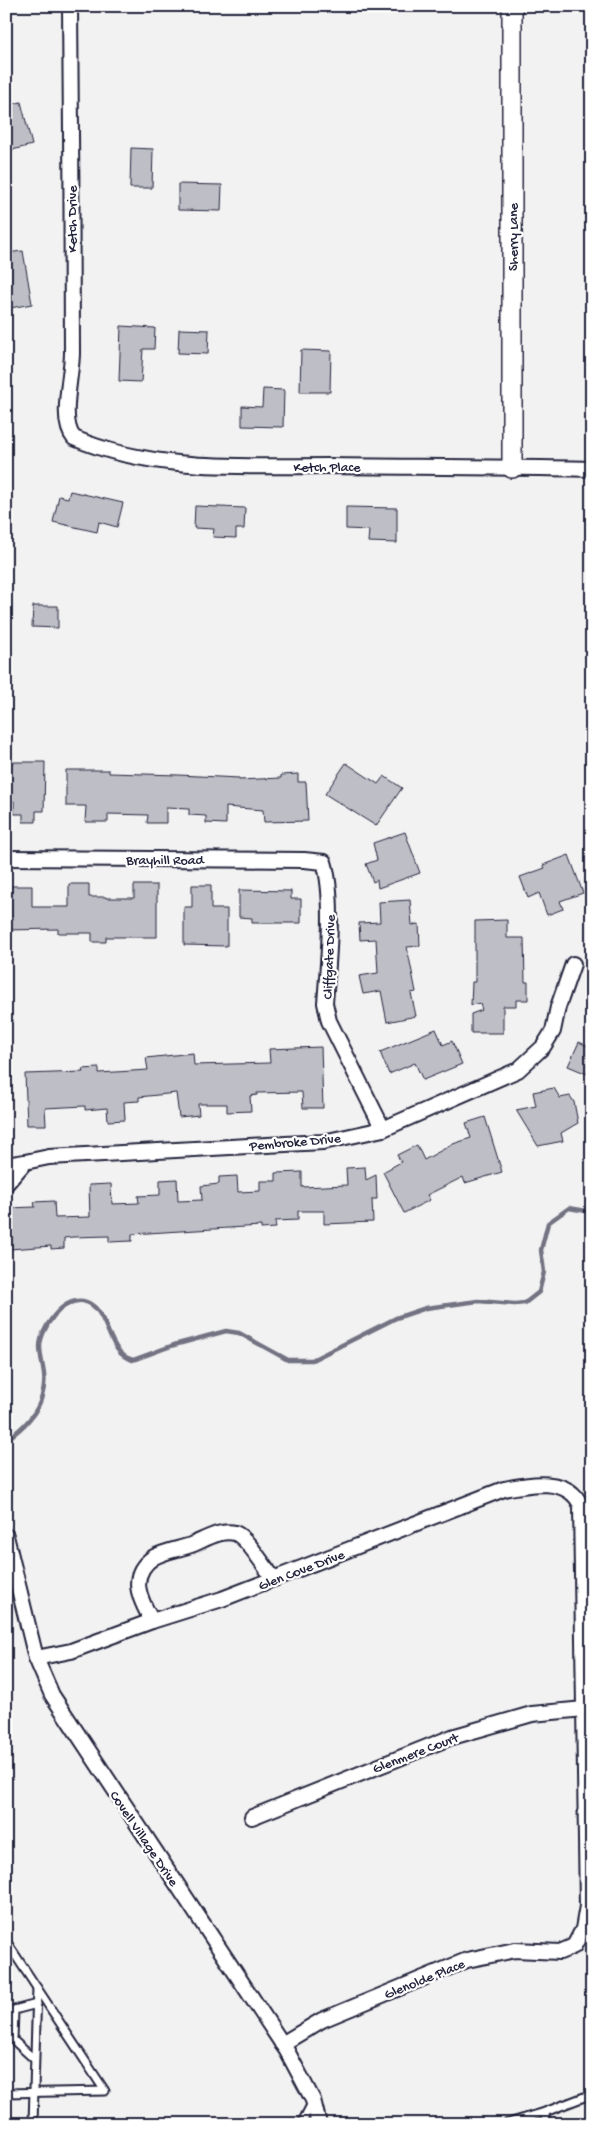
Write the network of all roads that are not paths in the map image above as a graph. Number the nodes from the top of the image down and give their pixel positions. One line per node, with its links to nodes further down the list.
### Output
1 (70, 6): 3 (street, Ketch Drive)
2 (512, 6): 4 (street, Sherry Lane)
3 (68, 432): 4 (street, Ketch Place)
4 (512, 468): 5 (street, Ketch Place)
5 (592, 469)
6 (6, 858): 7 (street, Brayhill Road)
7 (324, 862): 9 (street, Cliffgate Drive)
8 (573, 964): 9 (street, Pembroke Drive)
9 (383, 1129): 10 (street, Pembroke Drive)
10 (25, 1162): 11 (street, Pembroke Drive); 12 (street)
11 (6, 1165)
12 (6, 1184)
13 (6, 1536): 16 (street, Covell Village Drive)
14 (274, 1579): 15 (street, Glen Cove Drive); 15 (street); 17 (street, Glen Cove Drive)
15 (152, 1622): 16 (street, Glen Cove Drive)
16 (36, 1658): 22 (street, Covell Village Drive)
17 (584, 1709): 18 (street, Glenmere Court); 22 (street, Glenolde Place)
18 (252, 1817)
19 (6, 1941): 20 (lane)
20 (37, 1988): 21 (lane); 24 (lane)
21 (37, 2004): 23 (lane); 23 (lane)
22 (282, 2044): 27 (street, Covell Village Drive)
23 (34, 2059): 24 (lane)
24 (33, 2092): 25 (lane); 29 (lane)
25 (6, 2093)
26 (592, 2094): 28 (lane)
27 (313, 2100): 30 (lane); 31 (street, Covell Village Drive)
28 (545, 2112): 32 (lane); 33 (lane)
29 (33, 2124)
30 (301, 2124)
31 (319, 2124)
32 (505, 2124)
33 (546, 2124)

